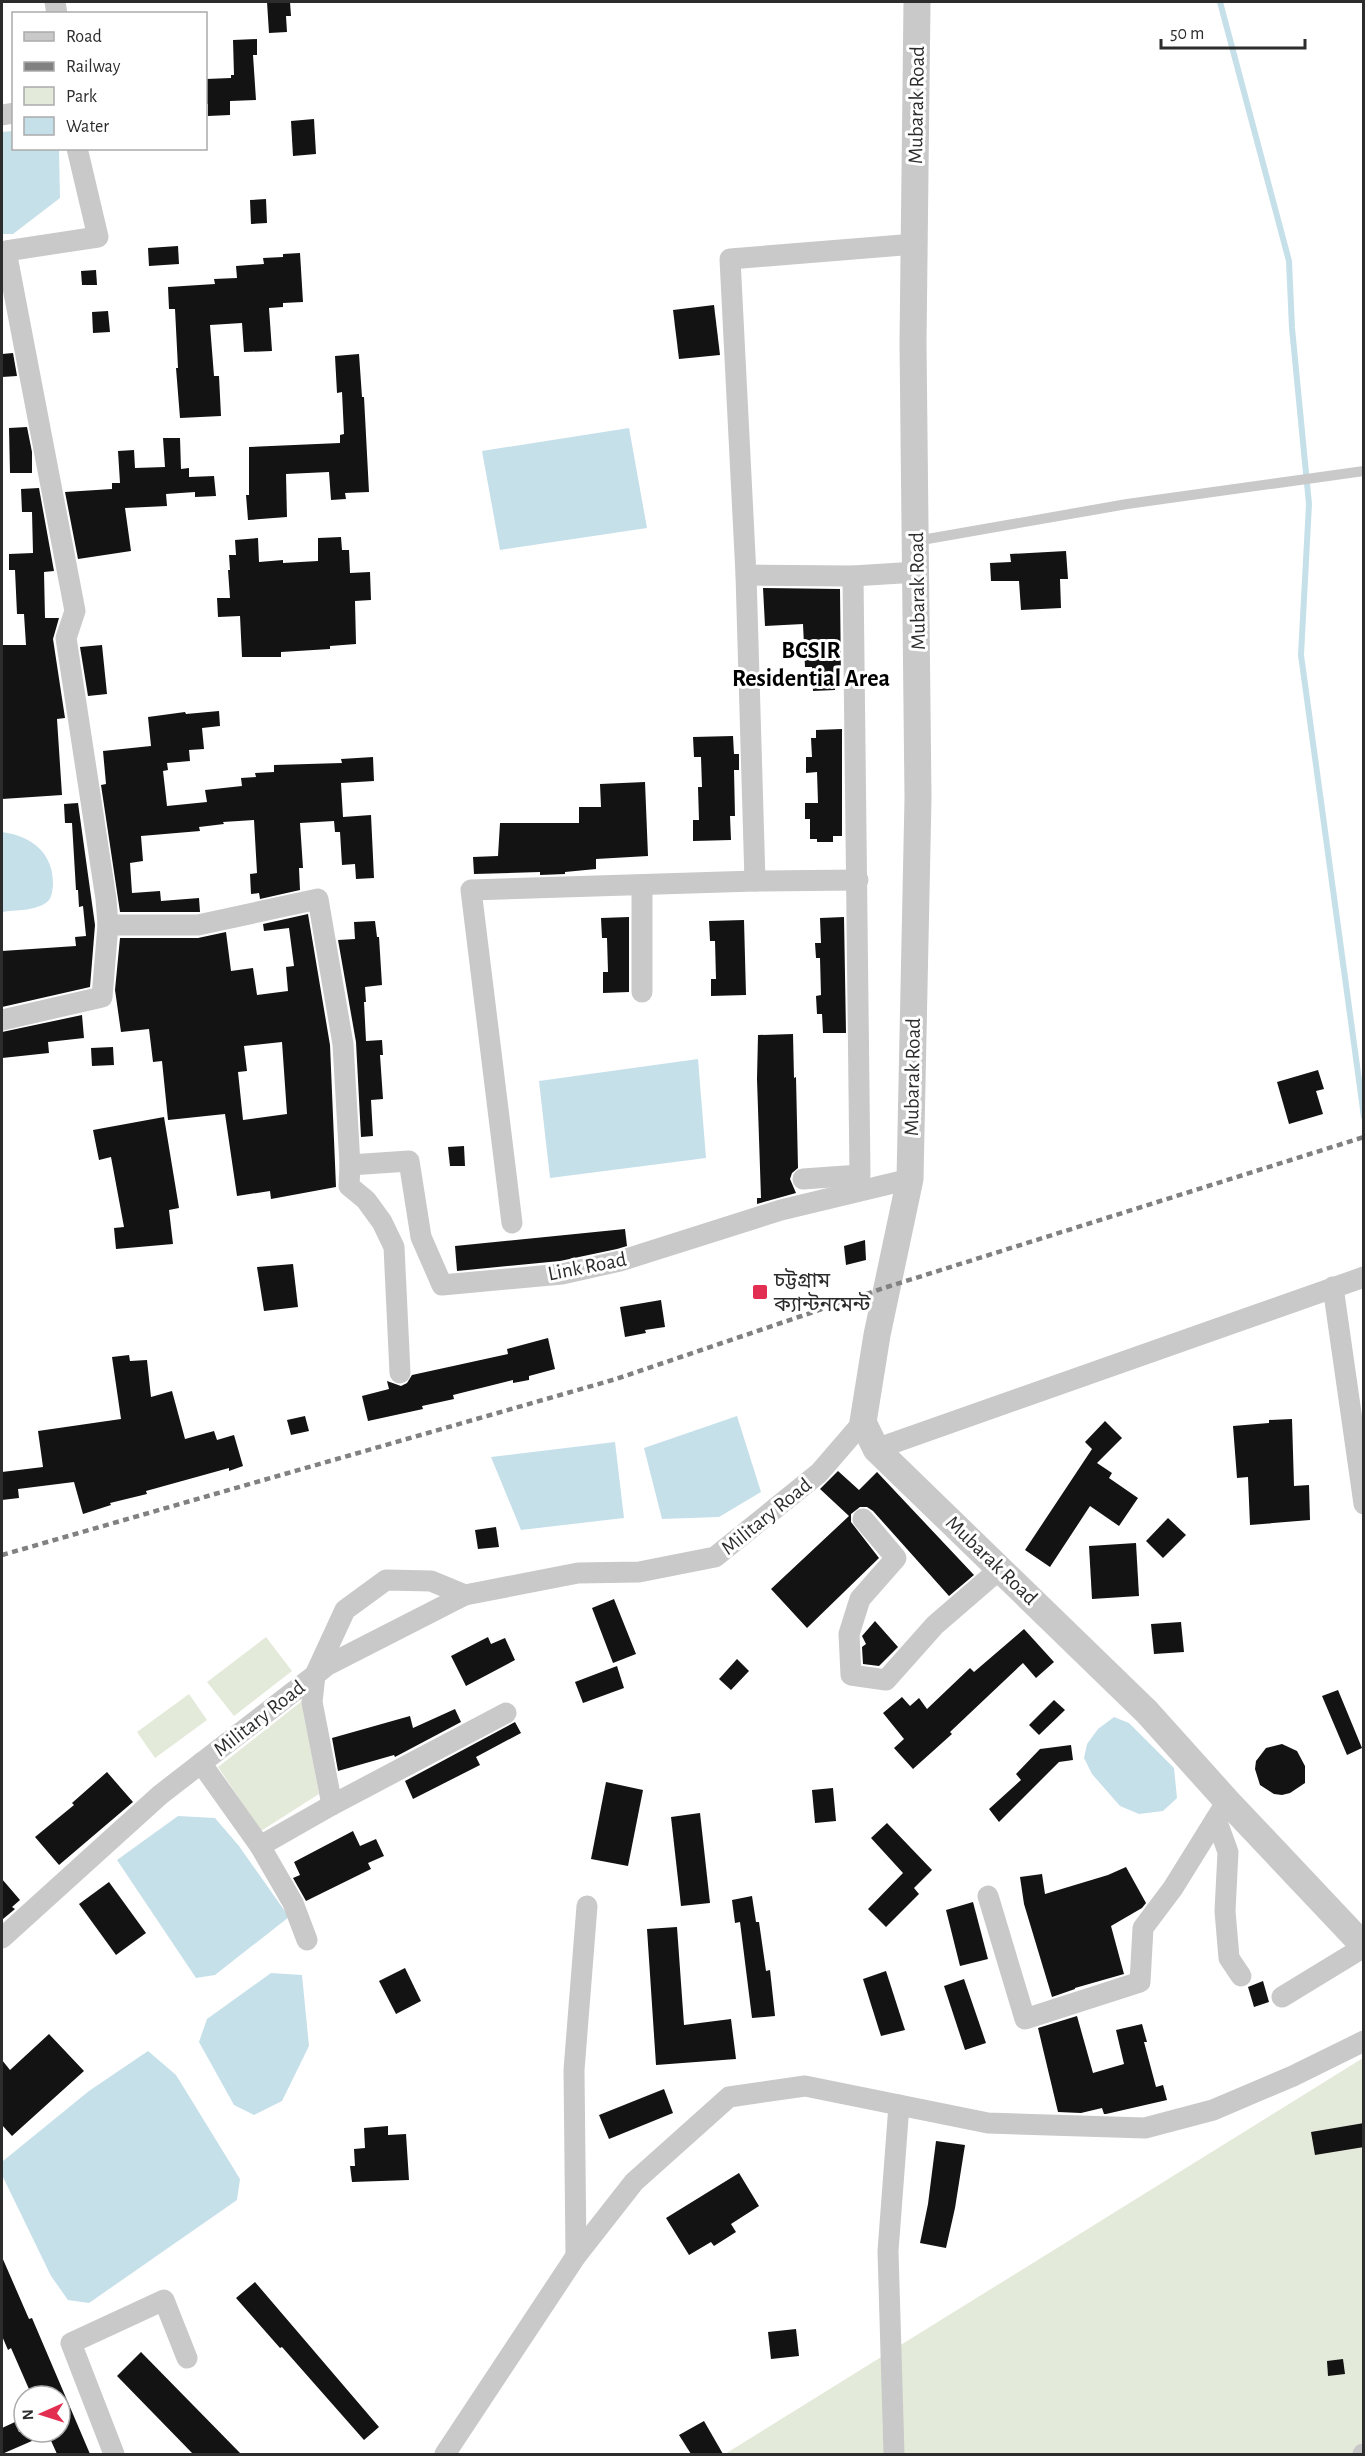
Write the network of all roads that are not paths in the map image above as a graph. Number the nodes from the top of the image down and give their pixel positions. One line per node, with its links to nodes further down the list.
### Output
1 (917, 2): 3 (street, Mubarak Road)
2 (77, 150): 12 (street)
3 (915, 244): 5 (street, Mubarak Road); 7 (street)
4 (1364, 471): 5 (lane)
5 (916, 541): 6 (street, Mubarak Road)
6 (917, 572): 8 (street); 17 (street, Mubarak Road)
7 (746, 575): 8 (street); 10 (street)
8 (853, 576): 9 (street)
9 (858, 880): 10 (street); 16 (street)
10 (754, 881): 11 (street)
11 (642, 885): 13 (street); 18 (street)
12 (108, 925): 14 (street); 15 (street)
13 (642, 992)
14 (2, 1020)
15 (350, 1165): 17 (street, Link Road); 21 (street)
16 (803, 1179)
17 (910, 1179): 22 (street, Mubarak Road)
18 (512, 1223)
19 (1364, 1277): 20 (street)
20 (1333, 1287): 23 (street); 24 (street)
21 (400, 1373)
22 (863, 1422): 23 (street, Mubarak Road); 27 (street, Military Road)
23 (876, 1449): 26 (street, Mubarak Road)
24 (1364, 1504)
25 (863, 1519): 26 (street)
26 (1001, 1568): 32 (street, Mubarak Road)
27 (465, 1595): 28 (street); 28 (street, Military Road)
28 (315, 1675): 30 (street, Military Road); 31 (street)
29 (506, 1713): 31 (street)
30 (201, 1763): 33 (street); 36 (street, Military Road)
31 (332, 1805): 33 (street)
32 (1222, 1810): 34 (street); 38 (street, Mubarak Road); 39 (street)
33 (260, 1846): 37 (street)
34 (988, 1896)
35 (587, 1906): 43 (street)
36 (2, 1938)
37 (307, 1940)
38 (1364, 1946): 40 (street)
39 (1241, 1976)
40 (1282, 1997)
41 (1364, 2041): 42 (street)
42 (899, 2105): 43 (street); 47 (street)
43 (576, 2256): 46 (street)
44 (187, 2358): 45 (street)
45 (114, 2454)
46 (445, 2454)
47 (894, 2454)

